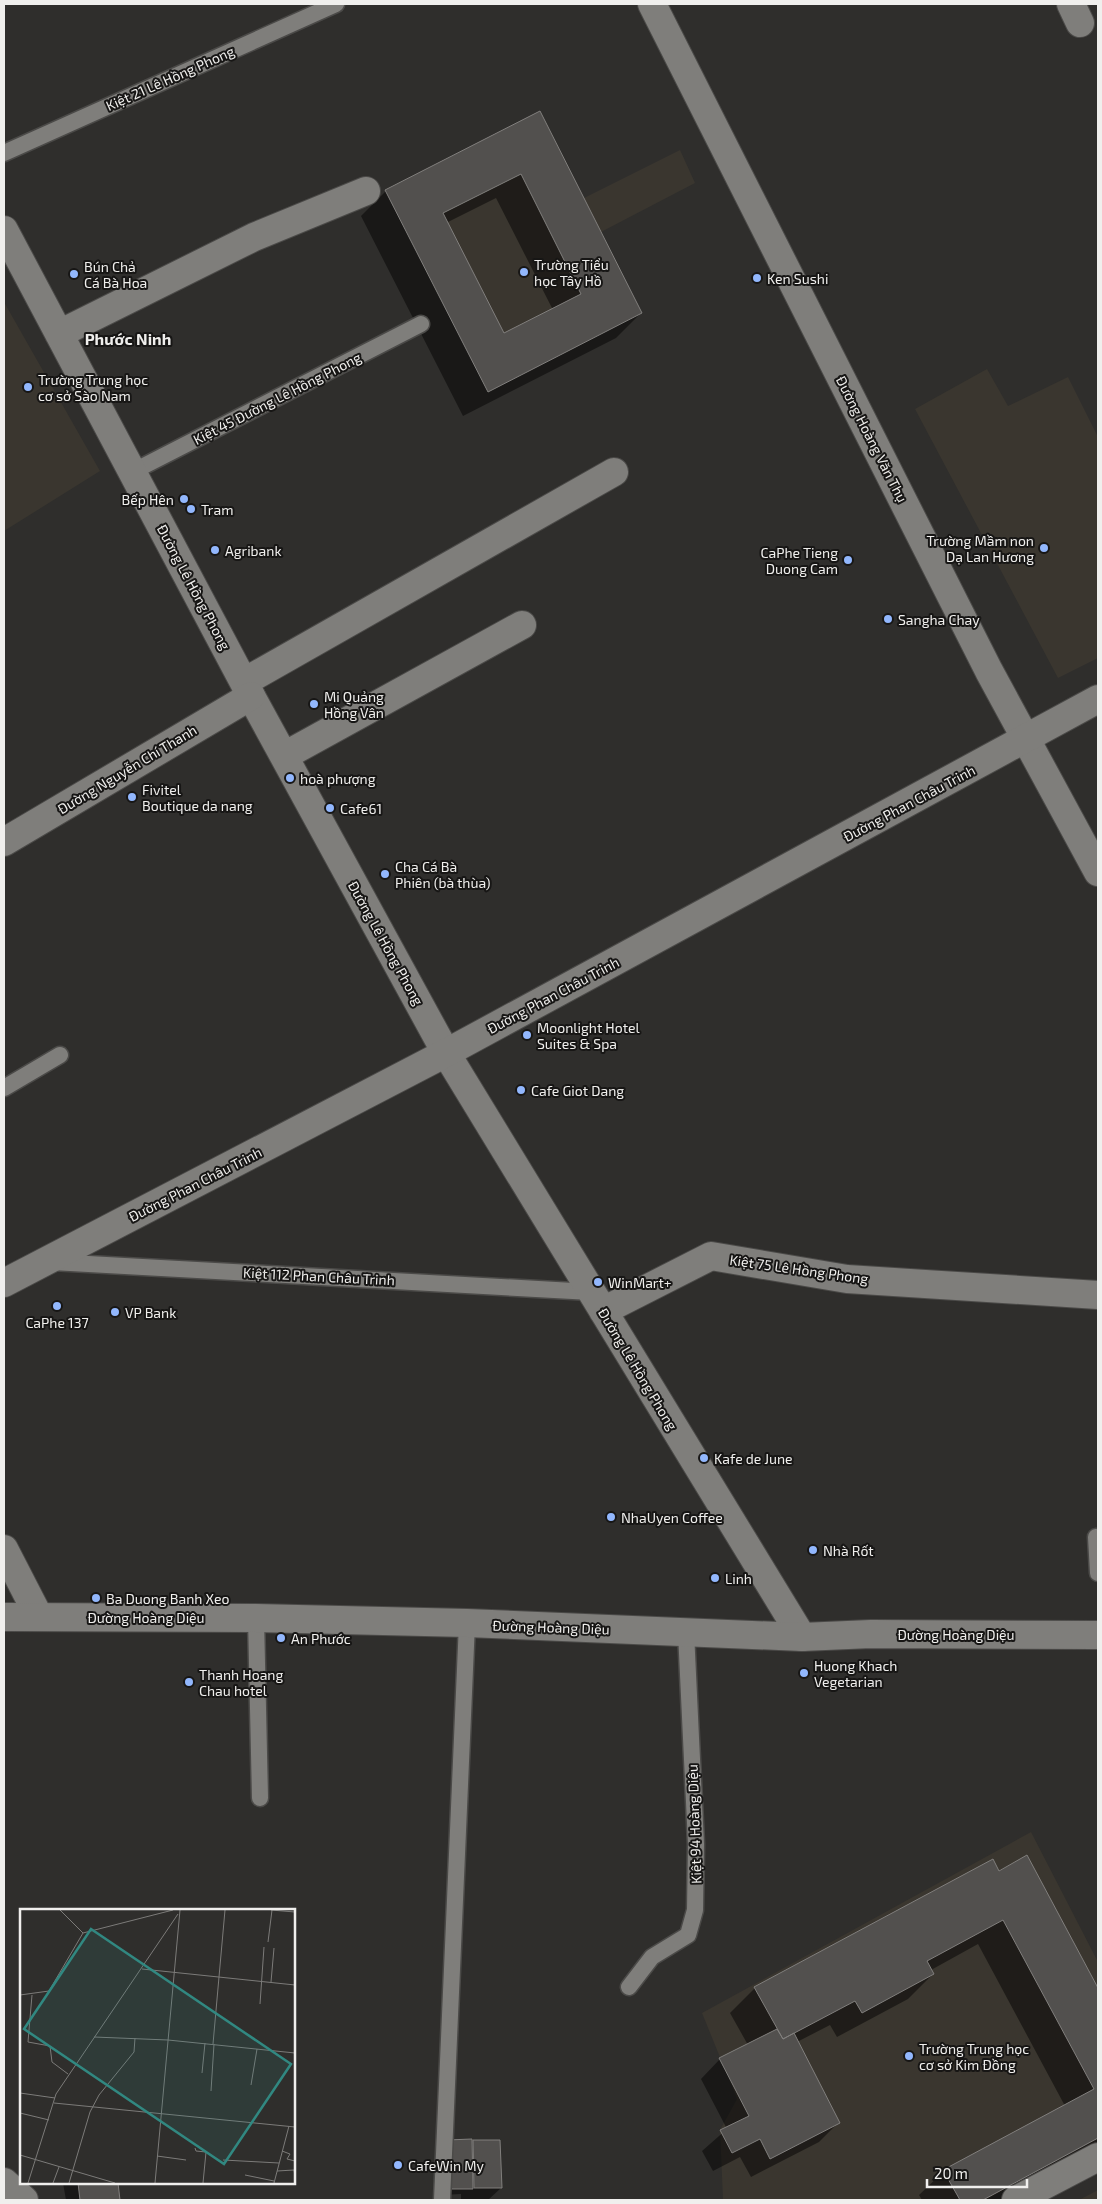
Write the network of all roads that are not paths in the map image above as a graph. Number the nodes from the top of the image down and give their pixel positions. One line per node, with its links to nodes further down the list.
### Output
1 (336, 4): 3 (lane, Kiệt 21 Lê Hồng Phong)
2 (652, 4): 13 (street, Đường Hoàng Văn Thụ)
3 (4, 153)
4 (366, 191): 7 (street)
5 (4, 230): 7 (street, Đường Lê Hồng Phong)
6 (420, 324): 8 (lane, Kiệt 45 Đường Lê Hồng Phong)
7 (59, 334): 8 (street, Đường Lê Hồng Phong)
8 (132, 472): 11 (street, Đường Lê Hồng Phong)
9 (614, 472): 11 (street, Đường Nguyễn Chí Thanh)
10 (522, 625): 14 (street)
11 (248, 689): 14 (street, Đường Lê Hồng Phong); 15 (street, Đường Nguyễn Chí Thanh)
12 (1098, 699): 13 (street, Đường Phan Châu Trinh)
13 (1026, 740): 16 (street, Đường Hoàng Văn Thụ); 17 (street, Đường Phan Châu Trinh)
14 (284, 756): 17 (street, Đường Lê Hồng Phong)
15 (4, 842)
16 (1098, 872)
17 (446, 1053): 20 (street, Đường Phan Châu Trinh); 23 (street, Đường Lê Hồng Phong)
18 (60, 1055): 19 (lane)
19 (4, 1088)
20 (46, 1261): 21 (street, Đường Phan Châu Trinh); 23 (lane, Kiệt 112 Phan Châu Trinh)
21 (4, 1283)
22 (1098, 1295): 23 (street, Kiệt 75 Lê Hồng Phong)
23 (597, 1301): 33 (street, Đường Lê Hồng Phong)
24 (1096, 1536): 26 (lane)
25 (4, 1550): 28 (street)
26 (1098, 1573)
27 (4, 1617): 28 (street, Đường Hoàng Diệu)
28 (39, 1617): 29 (street, Đường Hoàng Diệu)
29 (256, 1618): 30 (street, Đường Hoàng Diệu); 34 (lane)
30 (467, 1623): 31 (street, Đường Hoàng Diệu); 39 (lane)
31 (686, 1632): 33 (street, Đường Hoàng Diệu); 35 (lane, Kiệt 94 Hoàng Diệu)
32 (1098, 1635): 33 (street, Đường Hoàng Diệu)
33 (802, 1637)
34 (260, 1798)
35 (629, 1987)
36 (1098, 2157): 40 (street)
37 (4, 2182): 38 (street)
38 (24, 2200)
39 (442, 2200)
40 (1016, 2200)

